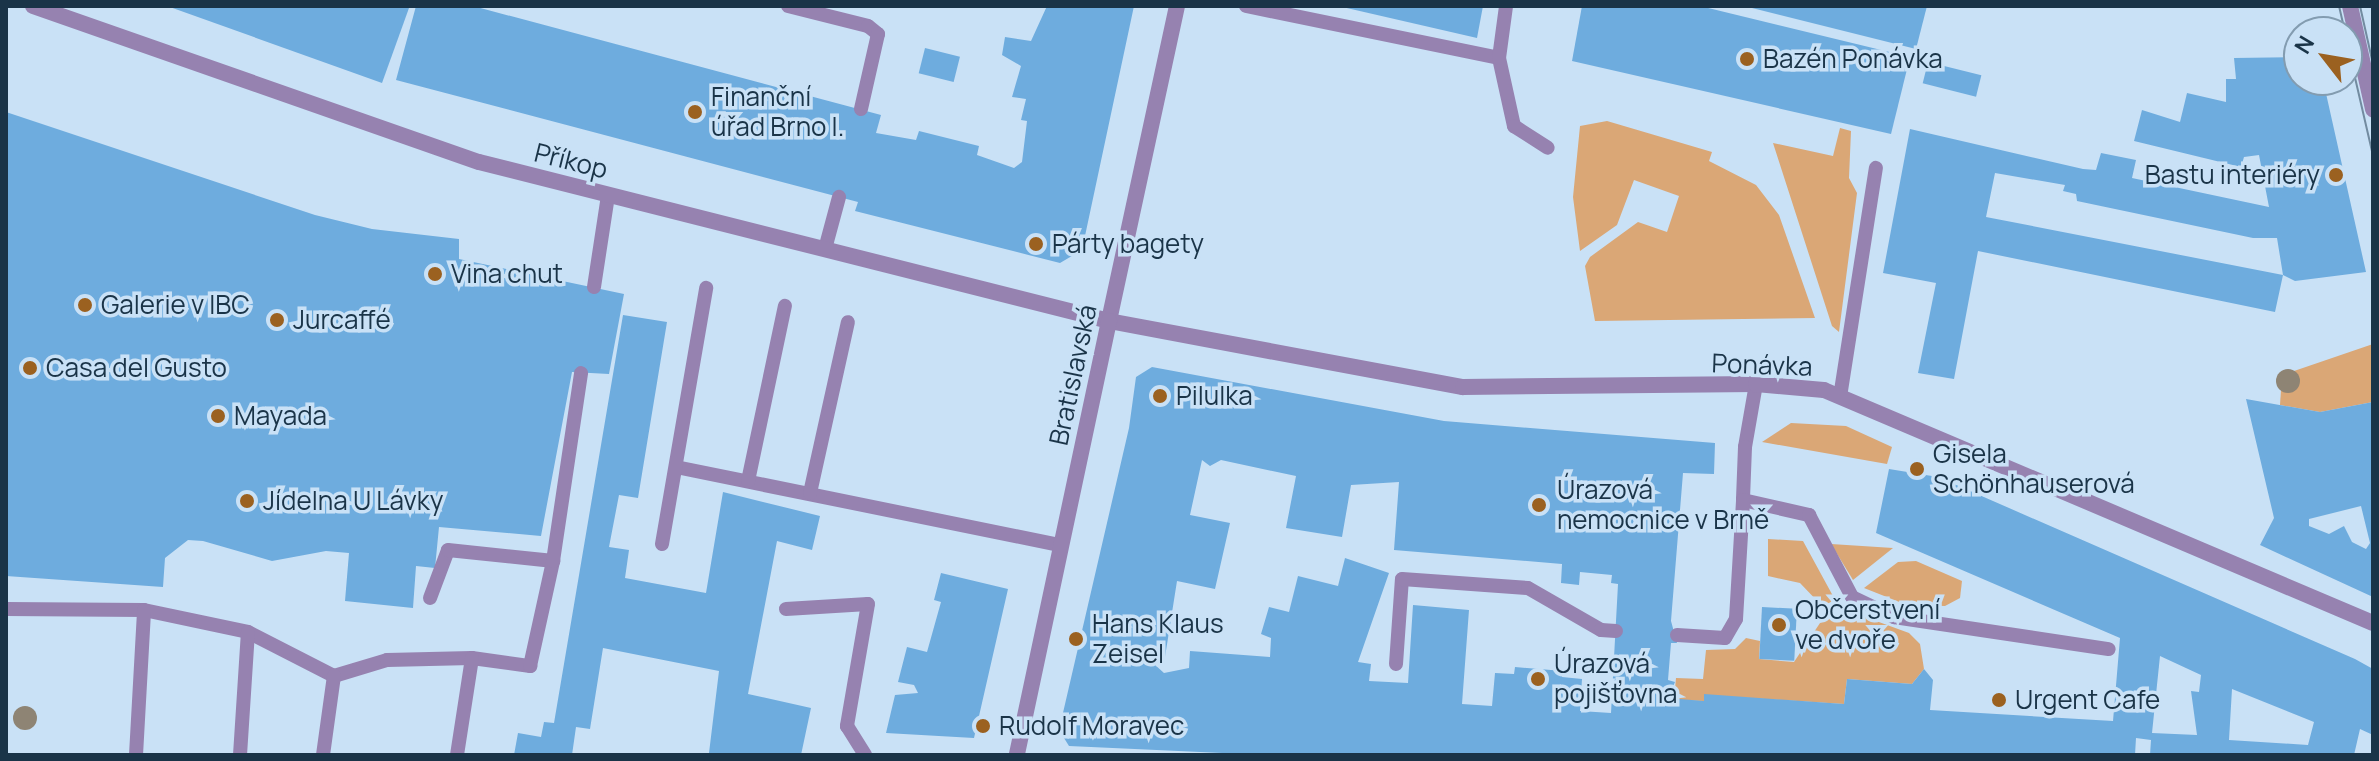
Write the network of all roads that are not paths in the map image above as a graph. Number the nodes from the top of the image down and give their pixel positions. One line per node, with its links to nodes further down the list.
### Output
1 (33, 6): 12 (street, Příkop)
2 (788, 6): 8 (lane)
3 (1177, 6): 18 (street, Bratislavská)
4 (1246, 6): 7 (lane)
5 (1506, 6): 7 (lane)
6 (2350, 6): 9 (street)
7 (1499, 58): 10 (lane)
8 (861, 109)
9 (2373, 109)
10 (1548, 148)
11 (1876, 168): 22 (lane)
12 (608, 195): 14 (street, Příkop); 15 (lane)
13 (839, 197): 14 (lane)
14 (825, 249): 18 (street, Příkop)
15 (594, 287)
16 (706, 288): 23 (lane)
17 (785, 306): 24 (lane)
18 (1109, 321): 21 (street, Ponávka); 28 (street, Bratislavská)
19 (848, 322): 25 (lane)
20 (581, 373): 29 (lane)
21 (1756, 384): 22 (street, Ponávka); 26 (lane)
22 (1840, 397): 34 (street, Ponávka)
23 (676, 467): 24 (lane); 27 (lane)
24 (748, 481): 25 (lane)
25 (810, 493): 28 (lane)
26 (1743, 500): 37 (lane); 38 (lane)
27 (662, 544)
28 (1061, 545): 47 (street, Bratislavská)
29 (553, 561): 30 (lane); 39 (lane)
30 (430, 598)
31 (6, 609): 33 (lane)
32 (786, 609): 46 (lane)
33 (144, 610): 36 (lane); 42 (lane)
34 (2373, 623)
35 (1616, 631): 40 (lane)
36 (248, 632): 41 (lane); 43 (lane)
37 (1677, 635)
38 (2109, 649)
39 (472, 658): 41 (lane); 45 (lane)
40 (1396, 664)
41 (334, 676): 44 (lane)
42 (136, 755)
43 (240, 755)
44 (323, 755)
45 (457, 755)
46 (865, 755)
47 (1017, 755)

